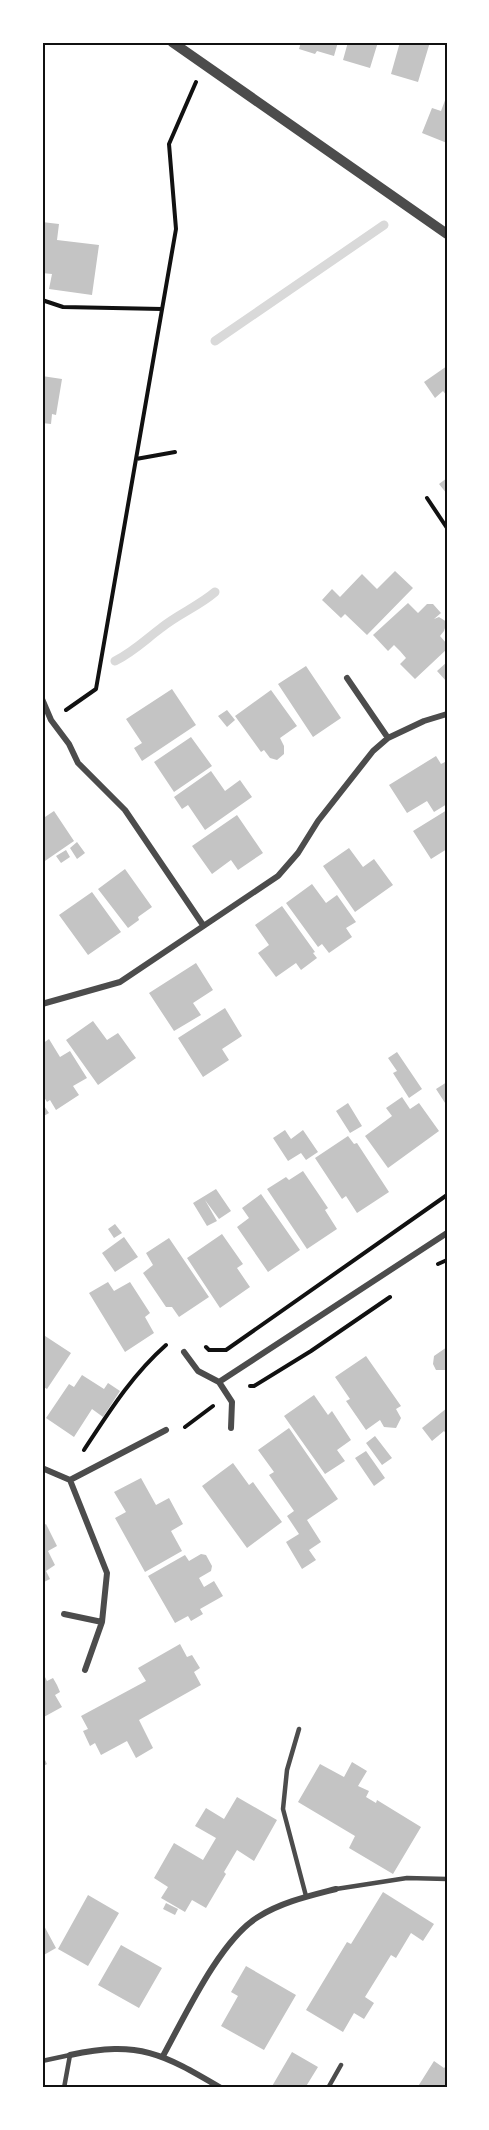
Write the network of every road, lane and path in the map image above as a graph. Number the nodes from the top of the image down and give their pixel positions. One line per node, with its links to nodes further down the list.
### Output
1 (172, 42): 2 (street)
2 (203, 64): 3 (street); 5 (path)
3 (447, 234)
4 (42, 300): 5 (path)
5 (162, 309): 7 (path)
6 (175, 452): 7 (path)
7 (136, 459): 13 (path)
8 (427, 498): 9 (path)
9 (447, 528)
10 (347, 678): 14 (street)
11 (42, 699): 13 (street)
12 (447, 714): 14 (street)
13 (51, 720): 15 (street)
14 (388, 738): 15 (street)
15 (203, 925): 16 (street)
16 (42, 1004)
17 (447, 1195): 20 (path)
18 (447, 1233): 22 (street)
19 (171, 1341): 26 (path)
20 (200, 1343)
21 (184, 1352): 22 (street)
22 (219, 1382): 23 (street); 24 (path)
23 (231, 1428)
24 (166, 1430): 26 (street)
25 (42, 1468): 27 (street)
26 (77, 1476): 27 (street)
27 (70, 1480): 29 (street)
28 (64, 1614): 29 (street)
29 (102, 1622): 30 (street)
30 (85, 1670)
31 (299, 1729): 34 (lane)
32 (447, 1879): 33 (lane)
33 (336, 1889): 34 (street)
34 (306, 1896): 36 (street)
35 (70, 2055): 36 (street); 37 (lane); 39 (lane)
36 (163, 2056): 40 (street)
37 (42, 2061)
38 (341, 2065): 41 (lane)
39 (64, 2088)
40 (221, 2088)
41 (328, 2088)

